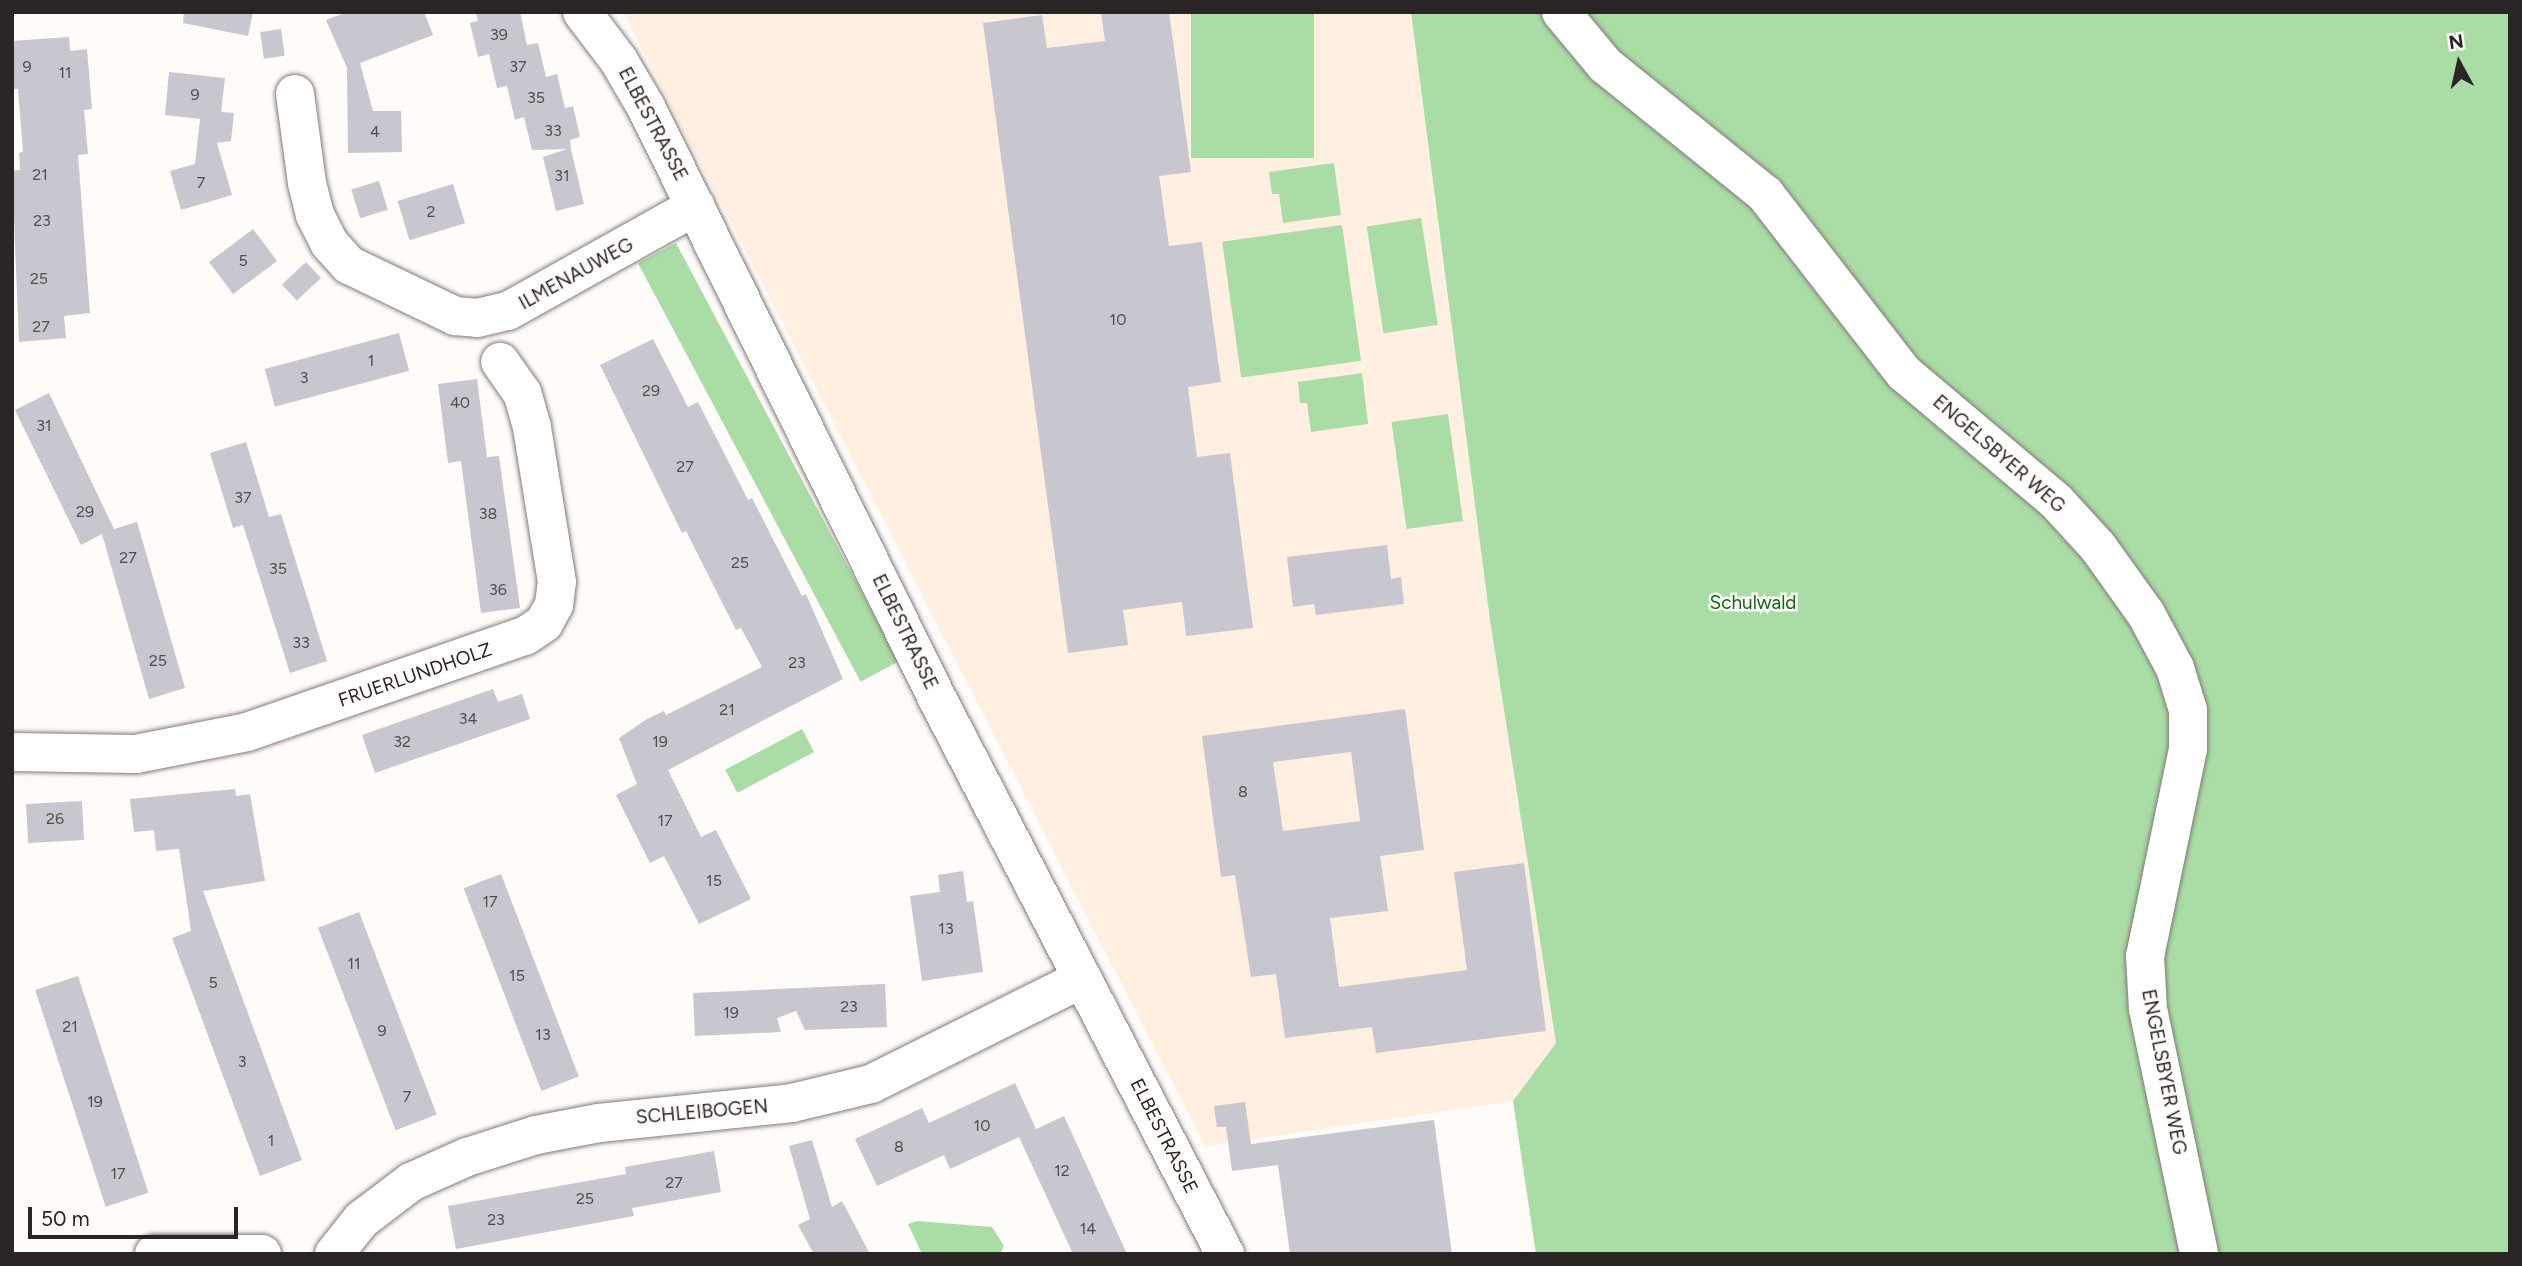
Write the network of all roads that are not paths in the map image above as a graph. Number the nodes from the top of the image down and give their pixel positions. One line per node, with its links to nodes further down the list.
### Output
1 (582, 12): 4 (street, ELBESTRASSE)
2 (1561, 12): 12 (street, ENGELSBYER WEG)
3 (295, 94): 4 (street, ILMENAUWEG)
4 (696, 206): 7 (street, ELBESTRASSE)
5 (500, 362): 6 (street, FRUERLUNDHOLZ)
6 (12, 752)
7 (1082, 979): 10 (street, SCHLEIBOGEN); 11 (street, ELBESTRASSE)
8 (154, 1254): 9 (street)
9 (262, 1254)
10 (334, 1254)
11 (1225, 1254)
12 (2199, 1254)

